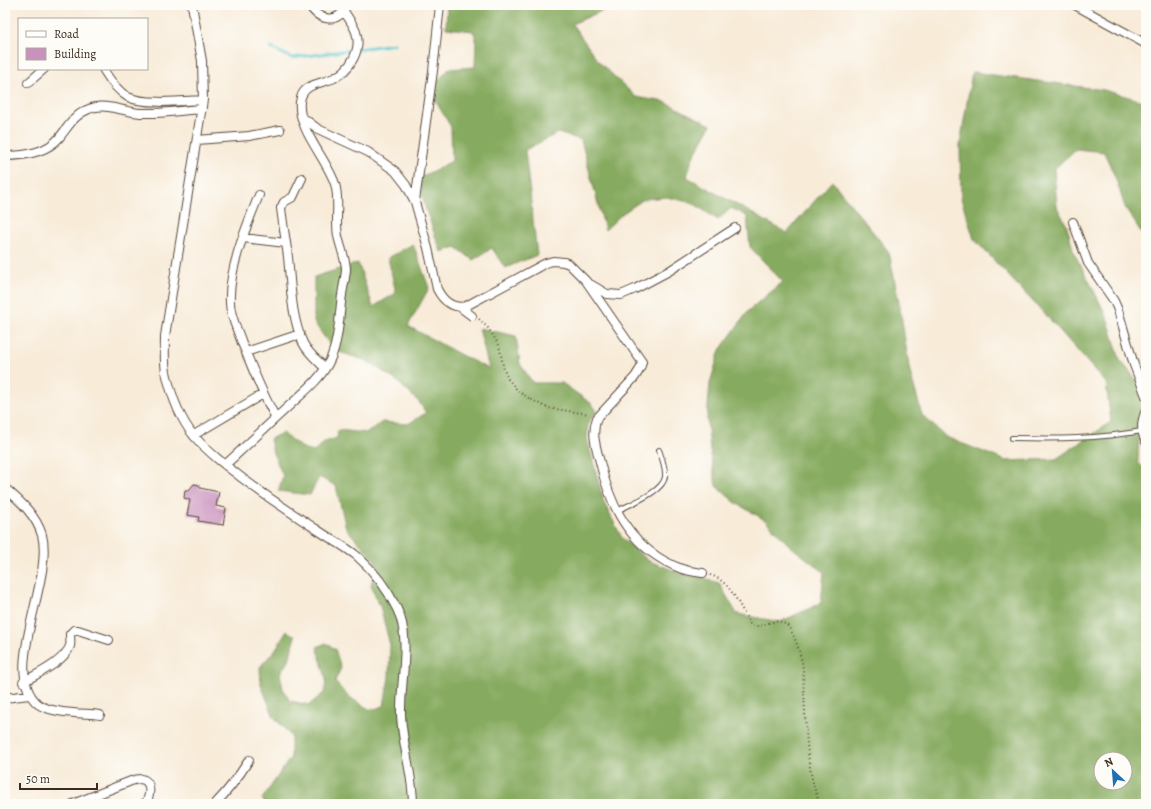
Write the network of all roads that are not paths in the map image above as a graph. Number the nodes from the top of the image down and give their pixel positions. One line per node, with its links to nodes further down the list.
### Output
1 (192, 5): 10 (street)
2 (309, 5): 5 (street)
3 (440, 5): 17 (street)
4 (1075, 5): 6 (street)
5 (345, 8): 11 (street)
6 (1146, 44)
7 (43, 70): 9 (street)
8 (104, 70): 10 (street)
9 (28, 83)
10 (202, 104): 13 (street); 14 (street)
11 (302, 117): 17 (street); 27 (street)
12 (280, 130): 13 (street)
13 (197, 140): 33 (street)
14 (5, 156)
15 (302, 178): 21 (street)
16 (259, 195): 20 (street)
17 (415, 202): 23 (street)
18 (1073, 222): 29 (street)
19 (735, 228): 22 (street)
20 (243, 238): 21 (street); 26 (street)
21 (286, 243): 25 (street)
22 (586, 281): 23 (street); 39 (street)
23 (460, 307): 24 (street)
24 (472, 316)
25 (300, 334): 26 (street); 27 (street)
26 (246, 352): 28 (street)
27 (325, 368): 31 (street)
28 (263, 394): 31 (street); 33 (street)
29 (1146, 396)
30 (1146, 411): 32 (street)
31 (276, 418): 37 (street)
32 (1142, 431): 34 (lane); 35 (street)
33 (194, 435): 37 (street)
34 (1012, 438)
35 (1146, 442)
36 (659, 450): 39 (lane)
37 (225, 465): 50 (street)
38 (5, 488): 42 (street)
39 (617, 511): 40 (street)
40 (703, 573)
41 (109, 640): 42 (street)
42 (23, 682): 43 (street)
43 (29, 695): 44 (street); 45 (street)
44 (5, 698)
45 (100, 715)
46 (248, 760): 49 (street)
47 (73, 804): 48 (street)
48 (145, 804)
49 (215, 804)
50 (413, 804)

